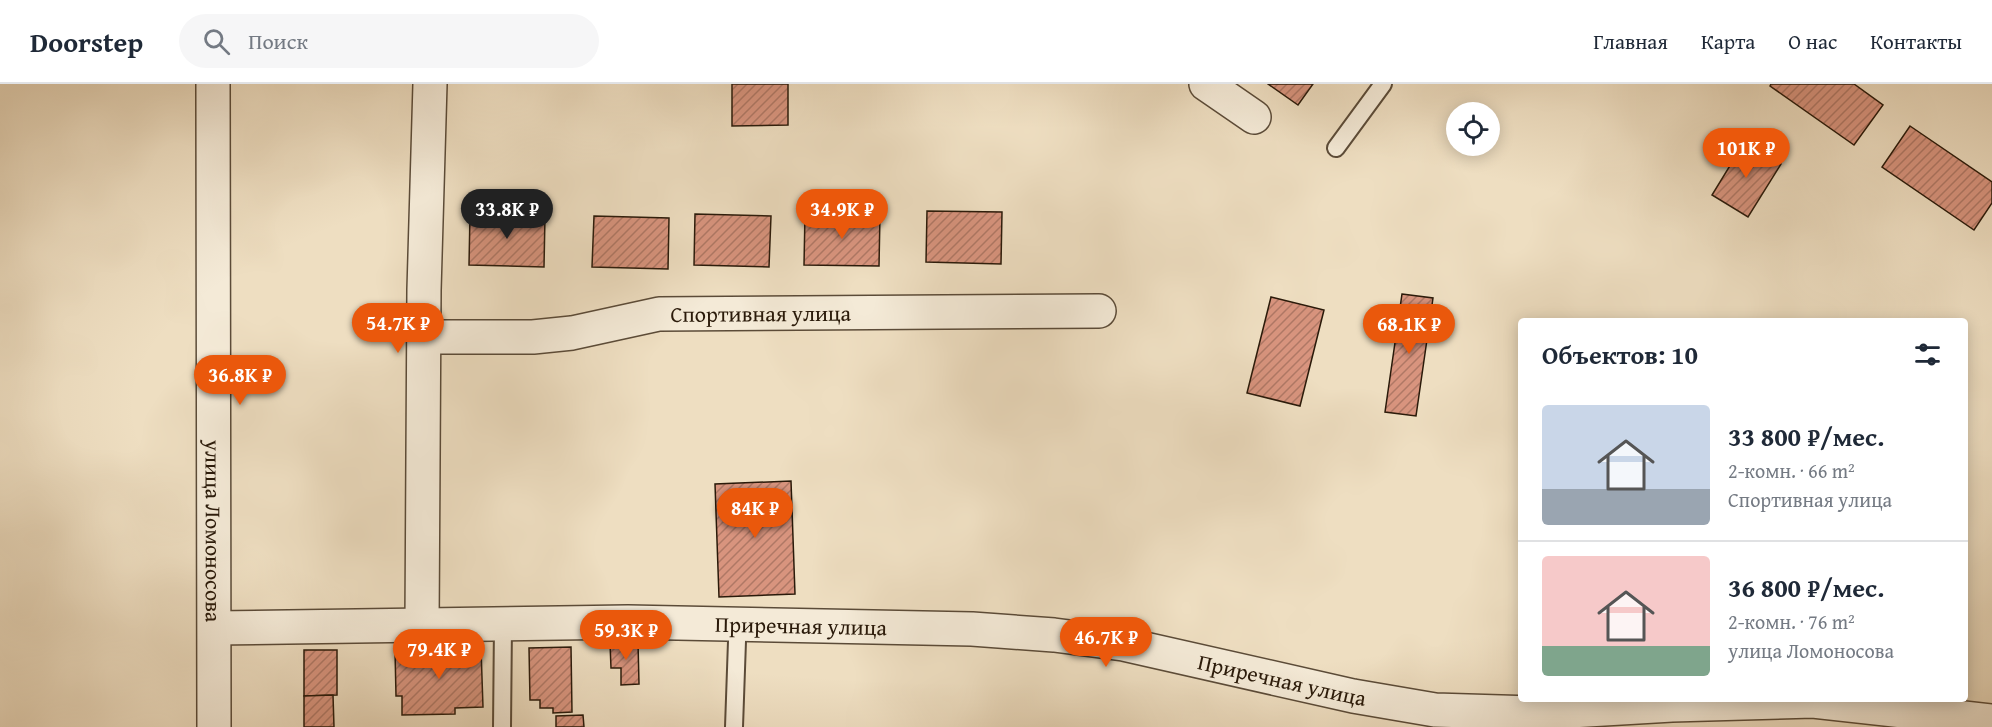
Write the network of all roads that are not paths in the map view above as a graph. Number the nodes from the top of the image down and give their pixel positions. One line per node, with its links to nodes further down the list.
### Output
1 (213, 84): 11 (street, улица Ломоносова)
2 (430, 84): 8 (street)
3 (1383, 84): 6 (lane)
4 (1209, 85): 5 (street)
5 (1254, 117)
6 (1336, 148)
7 (1100, 311): 8 (street, Спортивная улица)
8 (424, 337): 10 (street)
9 (503, 624): 10 (street, Приречная улица); 13 (street, Приречная улица); 17 (lane)
10 (422, 625): 11 (street, Приречная улица)
11 (215, 628): 16 (street, улица Ломоносова)
12 (736, 641): 18 (lane)
13 (1778, 702)
14 (1822, 702): 15 (street, Приречная улица)
15 (1992, 721)
16 (214, 727)
17 (502, 727)
18 (734, 727)

